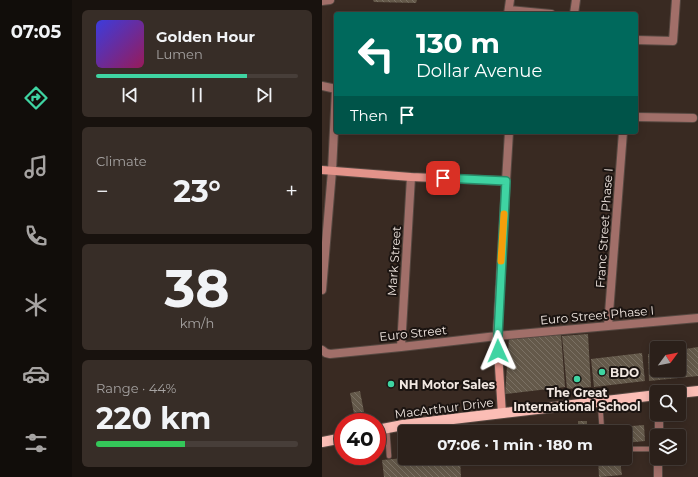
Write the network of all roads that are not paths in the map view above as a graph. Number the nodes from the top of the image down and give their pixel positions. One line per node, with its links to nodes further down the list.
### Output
1 (330, 0): 5 (street)
2 (510, 0): 6 (street)
3 (576, 0): 7 (street)
4 (676, 0): 8 (street)
5 (322, 1)
6 (508, 12)
7 (574, 12)
8 (638, 40)
9 (322, 86): 10 (street)
10 (334, 89)
11 (638, 118): 12 (street)
12 (693, 118)
13 (334, 130): 17 (street)
14 (509, 134): 19 (street)
15 (623, 134): 23 (street, Franc Street Phase I)
16 (322, 170): 17 (street)
17 (332, 171): 18 (street); 20 (street)
18 (411, 177): 19 (street); 25 (street, Mark Street)
19 (506, 181): 24 (street)
20 (324, 244): 21 (street)
21 (322, 290)
22 (698, 318): 23 (street, Euro Street Phase I)
23 (608, 326): 24 (street, Euro Street Phase I)
24 (498, 336): 25 (street, Euro Street); 31 (street)
25 (400, 347): 26 (street, Euro Street)
26 (322, 350)
27 (698, 390): 28 (main road)
28 (686, 392)
29 (650, 396): 30 (main road, MacArthur Drive)
30 (600, 402): 31 (main road, MacArthur Drive); 32 (lane)
31 (502, 414): 33 (main road, MacArthur Drive)
32 (602, 425)
33 (386, 428)
34 (334, 440): 35 (main road)
35 (322, 442)
36 (386, 444): 39 (lane)
37 (632, 449): 38 (lane)
38 (650, 449)
39 (389, 456)
40 (658, 465): 41 (street)
41 (658, 477)

